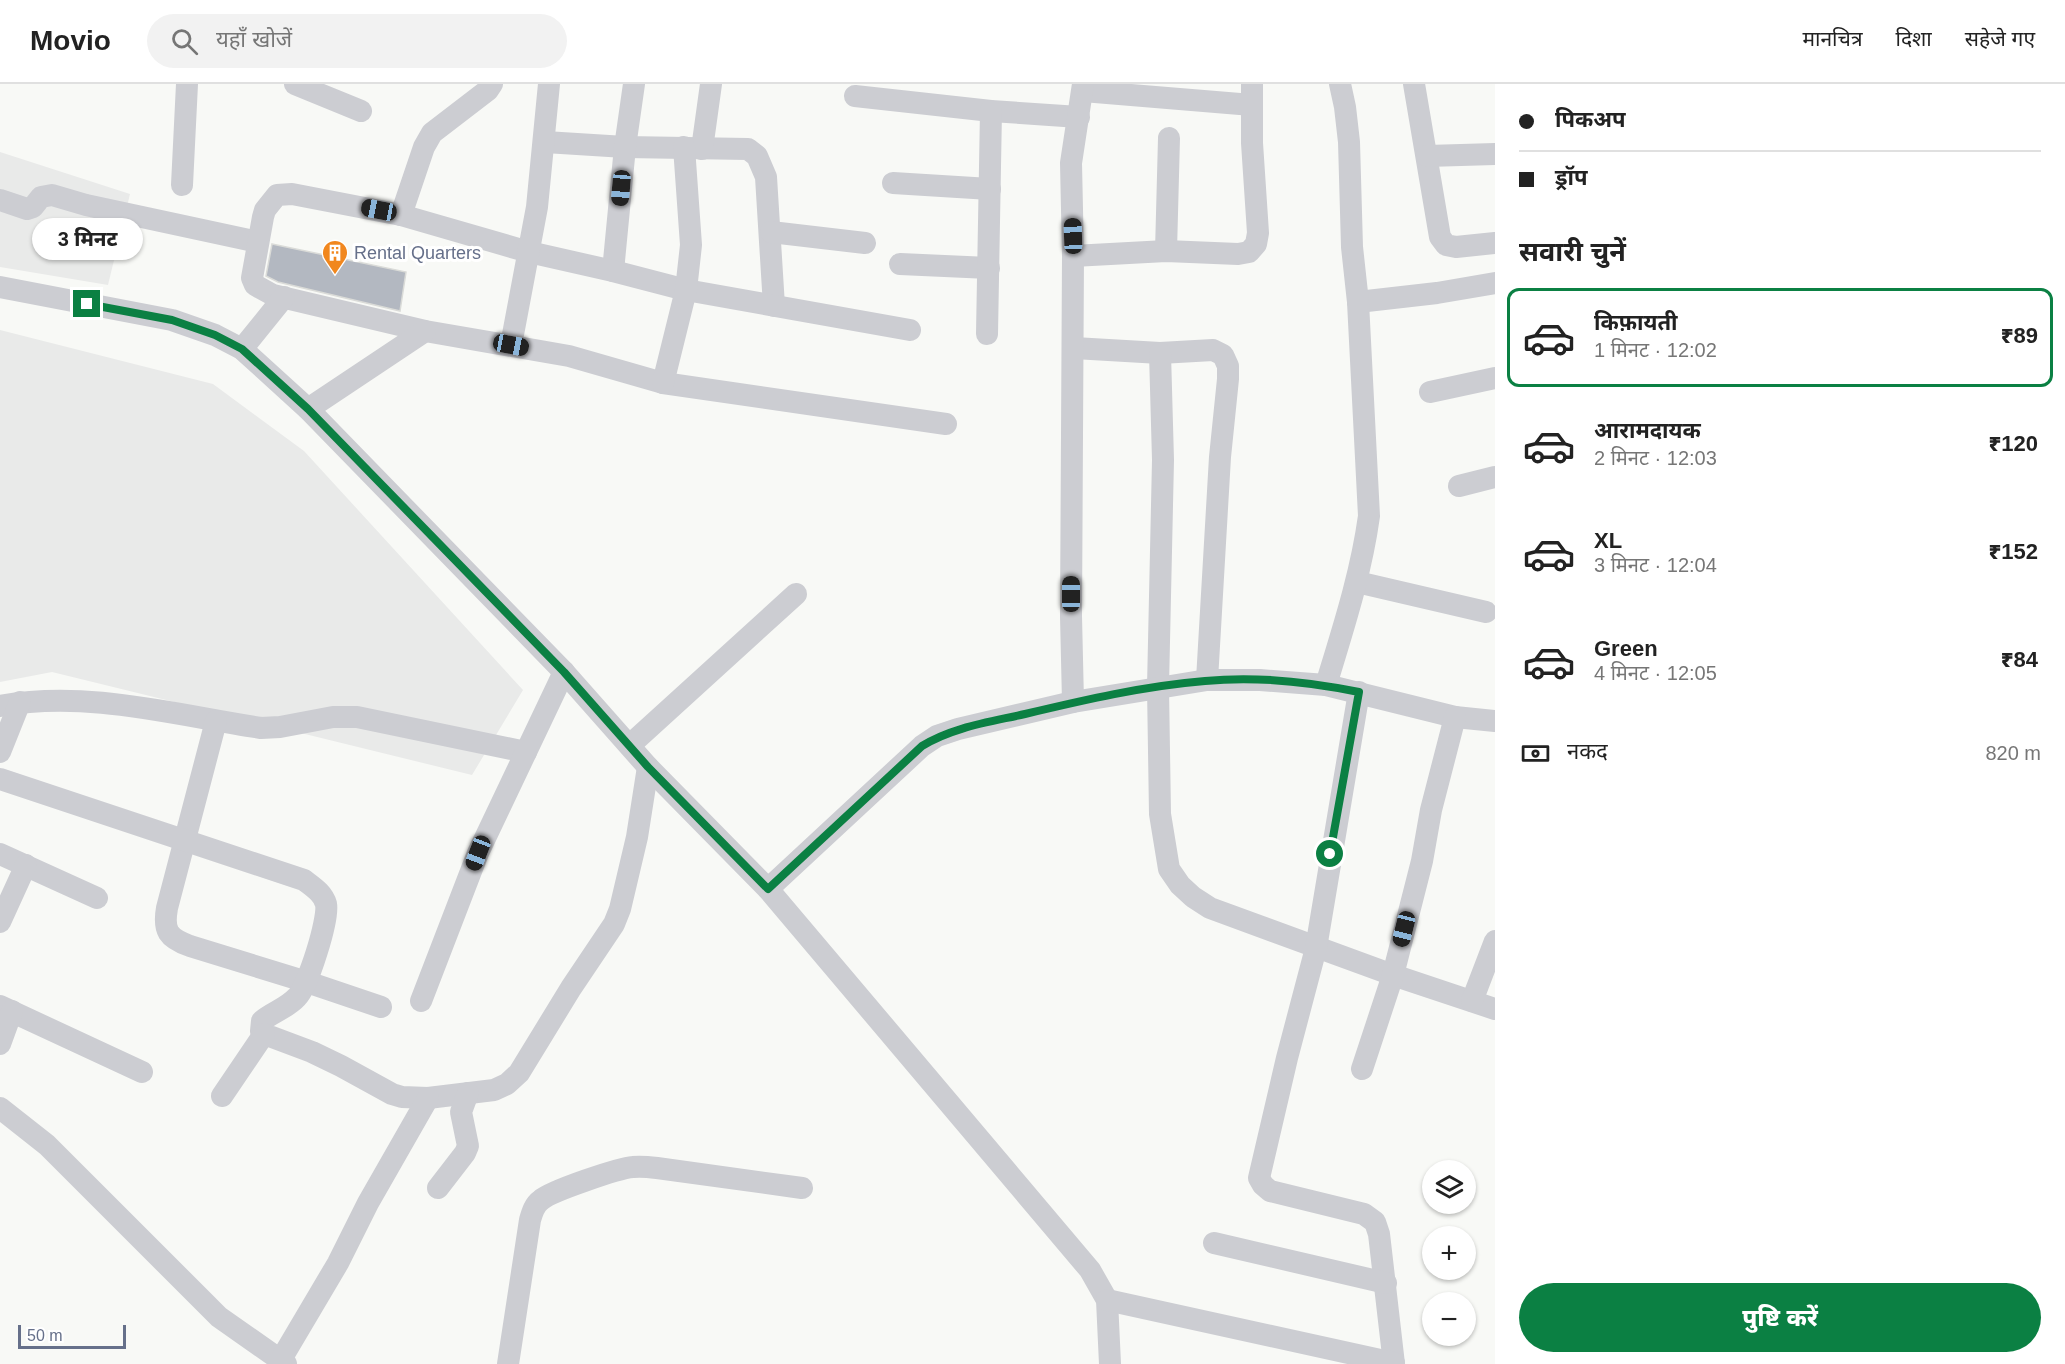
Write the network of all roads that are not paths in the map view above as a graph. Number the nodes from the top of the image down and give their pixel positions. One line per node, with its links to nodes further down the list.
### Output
1 (187, 84): 22 (street)
2 (295, 84): 12 (street)
3 (492, 84): 25 (street)
4 (549, 84): 16 (street)
5 (634, 84): 17 (street)
6 (711, 84): 18 (street)
7 (1340, 84): 40 (street)
8 (1414, 84): 20 (street)
9 (1083, 88): 10 (street); 14 (street)
10 (1252, 94): 30 (street)
11 (855, 96): 13 (street)
12 (361, 111)
13 (991, 111): 14 (street); 23 (street)
14 (1079, 117): 32 (street)
15 (1168, 138): 30 (street)
16 (545, 142): 17 (street); 31 (street)
17 (625, 147): 18 (street); 35 (street)
18 (693, 148): 26 (street); 38 (street)
19 (1495, 154): 20 (street)
20 (1427, 156): 29 (street)
21 (893, 183): 23 (street)
22 (182, 185)
23 (990, 189): 34 (street)
24 (0, 200): 27 (street)
25 (400, 215): 27 (street); 31 (street)
26 (771, 232): 28 (street); 41 (street)
27 (258, 242): 39 (street)
28 (865, 243)
29 (1495, 243)
30 (1166, 251): 32 (street)
31 (529, 252): 35 (street); 45 (street)
32 (1073, 256): 46 (street)
33 (900, 264): 34 (street)
34 (989, 268): 44 (street)
35 (613, 271): 38 (street)
36 (1495, 283): 40 (street)
37 (0, 287): 47 (street)
38 (686, 290): 41 (street); 50 (street)
39 (284, 297): 43 (street); 47 (street)
40 (1358, 302): 56 (street)
41 (774, 306): 42 (street)
42 (910, 330)
43 (425, 331): 45 (street); 52 (street)
44 (987, 334)
45 (511, 345): 50 (street)
46 (1074, 348): 48 (street); 64 (street)
47 (242, 349): 52 (street)
48 (1160, 353): 60 (street); 62 (street)
49 (1495, 378): 51 (street)
50 (663, 383): 53 (street)
51 (1430, 392)
52 (308, 409): 59 (street)
53 (946, 424)
54 (1495, 477): 55 (street)
55 (1459, 486)
56 (1357, 582): 58 (street); 61 (street)
57 (796, 594): 69 (street)
58 (1486, 612)
59 (564, 672): 69 (street); 71 (street)
60 (1206, 680): 61 (street); 62 (street)
61 (1326, 685): 63 (street)
62 (1158, 687): 64 (street); 81 (street)
63 (1359, 692): 66 (street); 81 (street)
64 (1068, 703): 77 (street)
65 (10, 704): 67 (street); 70 (street)
66 (1455, 717): 68 (street); 82 (street)
67 (216, 721): 71 (street); 74 (street)
68 (1495, 721)
69 (630, 745): 72 (street)
70 (0, 752)
71 (526, 752): 85 (street)
72 (648, 767): 77 (street); 93 (street)
73 (0, 778): 74 (street)
74 (185, 840): 83 (street); 83 (street)
75 (0, 854): 76 (street)
76 (26, 865): 78 (street); 79 (street)
77 (768, 889): 101 (street)
78 (97, 898)
79 (0, 922)
80 (1495, 941): 84 (street)
81 (1316, 948): 82 (street); 100 (street)
82 (1393, 975): 84 (street); 91 (street)
83 (307, 982): 86 (street); 89 (street)
84 (1472, 1000): 87 (street)
85 (421, 1001)
86 (381, 1007)
87 (1495, 1008)
88 (6, 1009): 90 (street); 92 (street)
89 (264, 1034): 94 (street); 95 (street)
90 (0, 1044)
91 (1362, 1069)
92 (142, 1072)
93 (468, 1093): 95 (street); 97 (street)
94 (222, 1096)
95 (428, 1098): 102 (street)
96 (0, 1108): 102 (street)
97 (438, 1188)
98 (802, 1188): 104 (street)
99 (1214, 1243): 100 (street)
100 (1386, 1283): 103 (street)
101 (1107, 1300): 103 (street); 105 (street)
102 (283, 1362)
103 (1394, 1363)
104 (508, 1364)
105 (1110, 1364)

